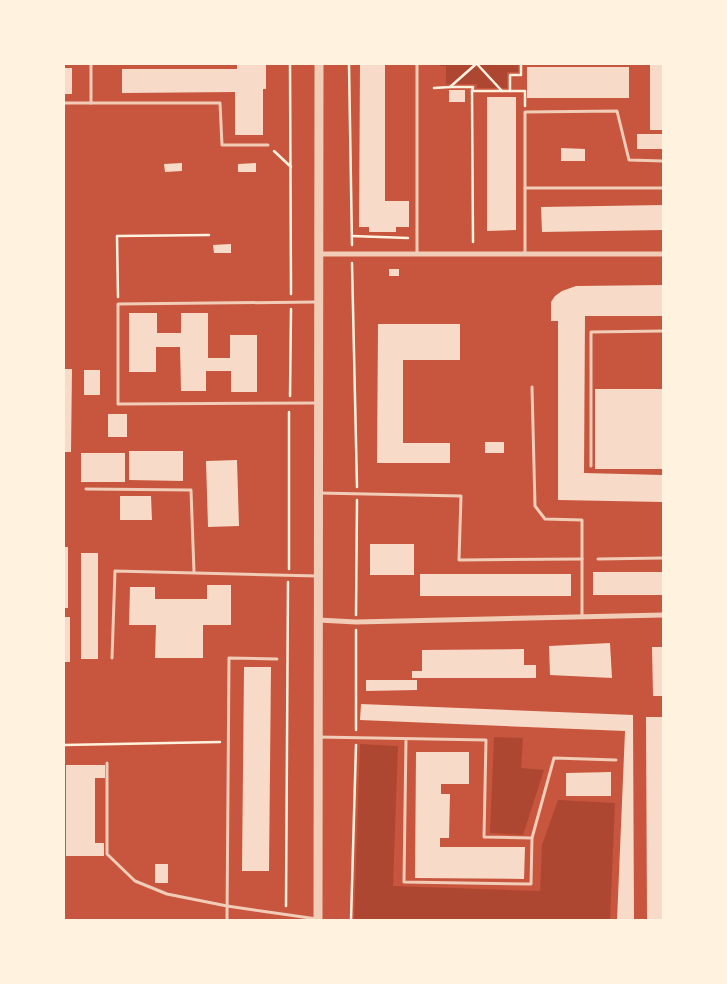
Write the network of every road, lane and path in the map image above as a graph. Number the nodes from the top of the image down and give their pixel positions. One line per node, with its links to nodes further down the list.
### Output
1 (91, 64): 14 (lane)
2 (290, 64): 18 (path)
3 (320, 64): 25 (street)
4 (349, 64): 22 (path)
5 (417, 64): 23 (lane)
6 (477, 64): 8 (path); 11 (path)
7 (521, 64): 12 (path)
8 (450, 87): 9 (path); 10 (path)
9 (434, 88)
10 (472, 91): 11 (path); 24 (path)
11 (502, 91): 12 (path)
12 (510, 91): 15 (path)
13 (64, 103): 14 (lane)
14 (91, 103): 16 (lane)
15 (525, 112): 17 (lane); 19 (lane)
16 (268, 145): 18 (path)
17 (663, 160)
18 (291, 167): 30 (path)
19 (525, 188): 20 (lane); 27 (lane)
20 (663, 188)
21 (210, 235): 32 (path)
22 (352, 236): 23 (path); 29 (path)
23 (417, 238): 26 (lane)
24 (473, 242)
25 (320, 254): 29 (street); 31 (street)
26 (417, 254): 27 (street); 29 (street)
27 (525, 254): 28 (street)
28 (663, 254)
29 (352, 255): 40 (path)
30 (291, 302): 31 (lane); 32 (lane); 35 (path)
31 (320, 302): 36 (street)
32 (118, 304): 35 (lane)
33 (663, 331): 37 (lane)
34 (532, 387): 42 (lane)
35 (290, 403): 36 (lane); 45 (path)
36 (319, 403): 39 (street)
37 (591, 466)
38 (86, 490): 44 (lane)
39 (318, 493): 40 (lane); 46 (street)
40 (357, 494): 42 (lane); 50 (path)
41 (663, 558): 43 (lane)
42 (582, 559): 48 (lane)
43 (598, 559)
44 (194, 572): 45 (lane); 51 (lane)
45 (289, 574): 46 (lane); 62 (path)
46 (318, 576): 49 (street)
47 (663, 615): 48 (street)
48 (582, 617): 50 (street)
49 (318, 620): 50 (street); 53 (street)
50 (356, 622): 54 (path)
51 (112, 658)
52 (277, 659): 56 (lane)
53 (318, 737): 54 (lane); 64 (street)
54 (356, 739): 55 (lane); 65 (path)
55 (406, 739): 60 (lane); 60 (lane)
56 (227, 742): 57 (path); 61 (lane)
57 (64, 745)
58 (616, 760): 60 (lane)
59 (107, 763): 61 (lane)
60 (532, 838)
61 (227, 906): 62 (lane); 63 (lane)
62 (286, 914): 64 (lane)
63 (227, 920)
64 (318, 920)
65 (351, 920)

